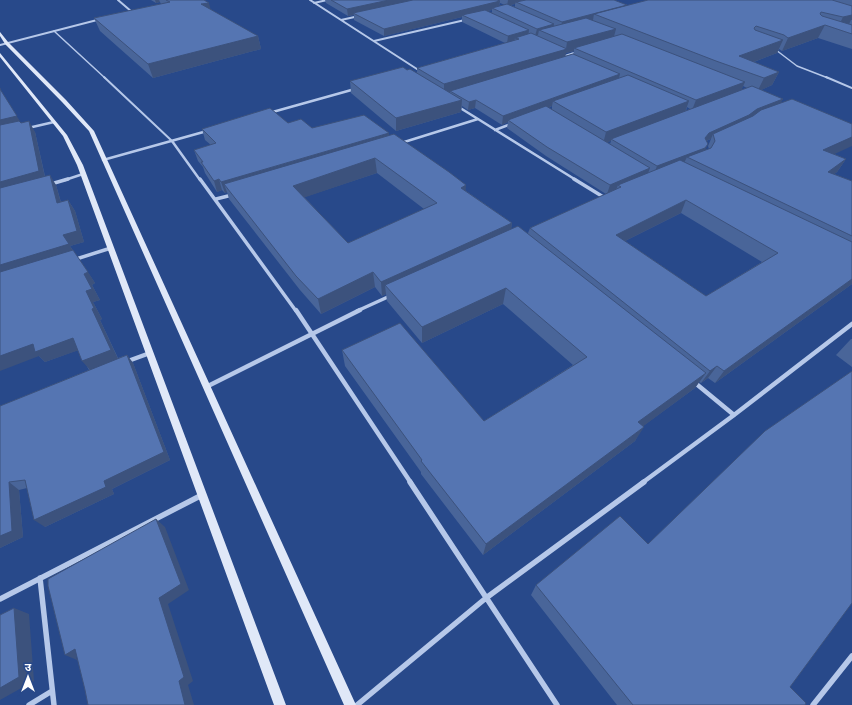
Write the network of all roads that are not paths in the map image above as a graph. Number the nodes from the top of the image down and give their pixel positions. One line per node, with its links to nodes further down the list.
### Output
1 (118, 0): 6 (street)
2 (310, 0): 4 (street)
3 (327, 0): 4 (street)
4 (314, 3): 11 (street)
5 (139, 10): 6 (street)
6 (132, 12): 7 (street)
7 (124, 14)
8 (363, 15): 11 (street)
9 (471, 18): 14 (street)
10 (101, 19): 12 (street)
11 (341, 20): 14 (street)
12 (54, 31): 15 (street); 33 (lane)
13 (0, 33): 15 (street)
14 (374, 41): 21 (street)
15 (3, 44): 37 (street)
16 (770, 48): 24 (lane)
17 (580, 52): 19 (street)
18 (0, 54): 28 (street)
19 (572, 59)
20 (427, 69): 21 (street)
21 (420, 71): 22 (street)
22 (412, 73)
23 (360, 88): 26 (street)
24 (852, 88)
25 (455, 105): 27 (street)
26 (263, 115)
27 (478, 119): 32 (street); 34 (street)
28 (54, 122): 30 (street); 38 (street)
29 (516, 122): 32 (street)
30 (26, 128)
31 (210, 130): 33 (street)
32 (495, 130): 42 (street)
33 (172, 141): 37 (street); 43 (street)
34 (401, 143): 35 (street); 36 (street)
35 (394, 146)
36 (407, 148)
37 (103, 160): 53 (street)
38 (83, 174): 39 (street); 45 (street)
39 (48, 185)
40 (238, 193): 43 (street)
41 (612, 195): 42 (street)
42 (605, 198): 44 (street)
43 (216, 199): 49 (street)
44 (598, 201)
45 (111, 248): 46 (street); 50 (street)
46 (66, 262)
47 (398, 293): 49 (street)
48 (852, 324): 54 (street)
49 (312, 333): 53 (street); 58 (street)
50 (150, 353): 51 (street); 55 (street)
51 (122, 363)
52 (691, 379): 54 (street)
53 (206, 388): 64 (street)
54 (734, 415): 58 (street)
55 (202, 495): 56 (street); 63 (street)
56 (40, 578): 57 (street); 60 (street)
57 (0, 598)
58 (486, 598): 65 (street); 66 (street)
59 (852, 656): 67 (street)
60 (52, 690): 61 (street); 62 (street)
61 (30, 705)
62 (54, 705)
63 (280, 705)
64 (350, 705)
65 (357, 705)
66 (557, 705)
67 (813, 705)

